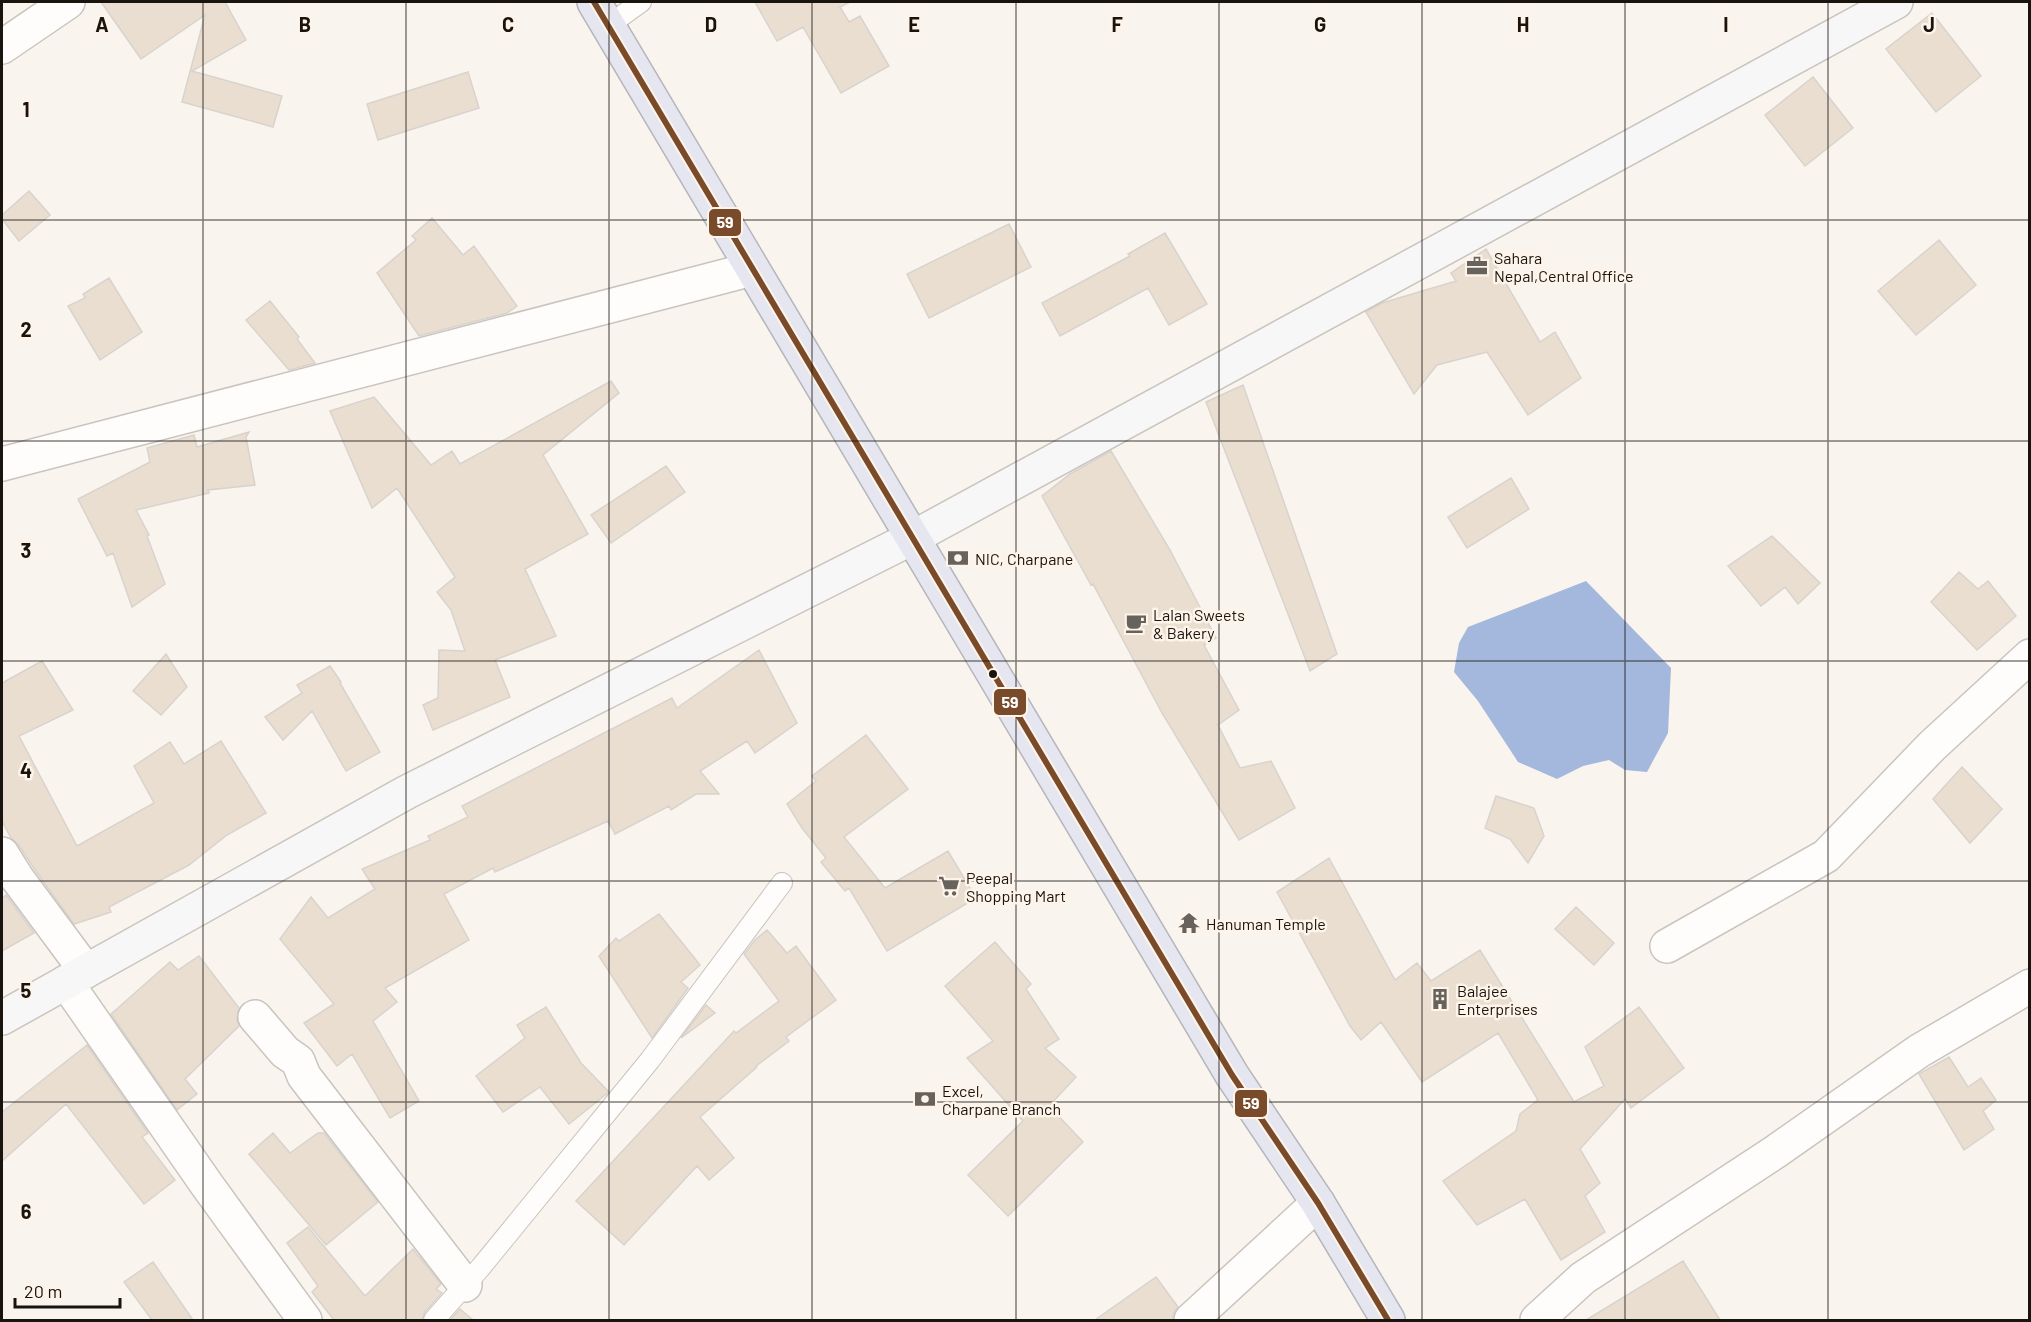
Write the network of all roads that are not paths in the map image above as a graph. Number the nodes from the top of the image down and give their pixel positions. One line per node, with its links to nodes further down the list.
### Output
1 (68, 2): 5 (street)
2 (641, 2): 4 (lane)
3 (1896, 2): 8 (street)
4 (602, 13): 6 (highway)
5 (2, 47)
6 (752, 269): 7 (street); 8 (highway)
7 (2, 464)
8 (914, 537): 13 (street); 17 (highway)
9 (2030, 656): 12 (street)
10 (2, 854): 13 (street)
11 (782, 883): 18 (lane)
12 (1667, 946)
13 (76, 976): 16 (street); 19 (street)
14 (2030, 986): 23 (street)
15 (255, 1017): 18 (street)
16 (2, 1018)
17 (1318, 1203): 21 (street); 22 (highway)
18 (465, 1285): 20 (lane)
19 (305, 1320)
20 (434, 1320)
21 (1191, 1320)
22 (1388, 1320)
23 (1537, 1320)

